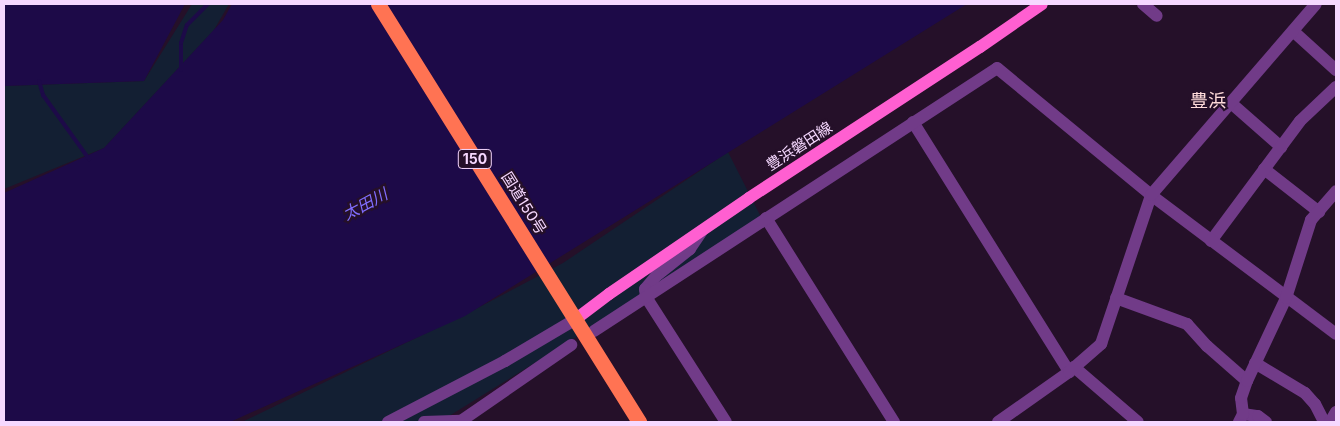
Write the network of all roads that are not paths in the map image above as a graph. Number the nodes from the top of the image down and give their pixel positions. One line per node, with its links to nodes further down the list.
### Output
1 (378, 4): 22 (highway, 国道150号 / 150)
2 (1042, 4): 17 (main road, 豊浜磐田線)
3 (1143, 4): 5 (street)
4 (1316, 4): 6 (street)
5 (1157, 16)
6 (1293, 31): 7 (street); 9 (street)
7 (1336, 70)
8 (1336, 87): 11 (street)
9 (1230, 103): 11 (street); 14 (street)
10 (913, 122): 14 (street); 16 (street); 27 (street)
11 (1281, 147): 12 (street)
12 (1264, 169): 15 (street); 18 (street)
13 (1336, 191): 15 (street)
14 (1151, 195): 18 (street); 20 (street)
15 (1319, 212): 21 (street)
16 (766, 218): 19 (street); 36 (street)
17 (702, 231): 19 (street); 22 (main road, 豊浜磐田線)
18 (1211, 241): 21 (street)
19 (646, 297): 23 (street); 35 (street)
20 (1116, 298): 27 (street); 28 (street)
21 (1286, 298): 24 (street); 26 (street)
22 (574, 316): 32 (street); 34 (highway, 国道150号 / 150)
23 (594, 331)
24 (1336, 334)
25 (571, 345): 31 (street)
26 (1255, 362): 28 (street); 40 (street)
27 (1071, 369): 37 (street); 38 (street)
28 (1247, 381): 30 (street)
29 (1336, 412): 41 (street)
30 (1241, 418): 39 (street)
31 (461, 421): 33 (street)
32 (388, 422)
33 (424, 422)
34 (639, 422)
35 (726, 422)
36 (894, 422)
37 (998, 422)
38 (1138, 422)
39 (1266, 422)
40 (1324, 422)
41 (1330, 422)

